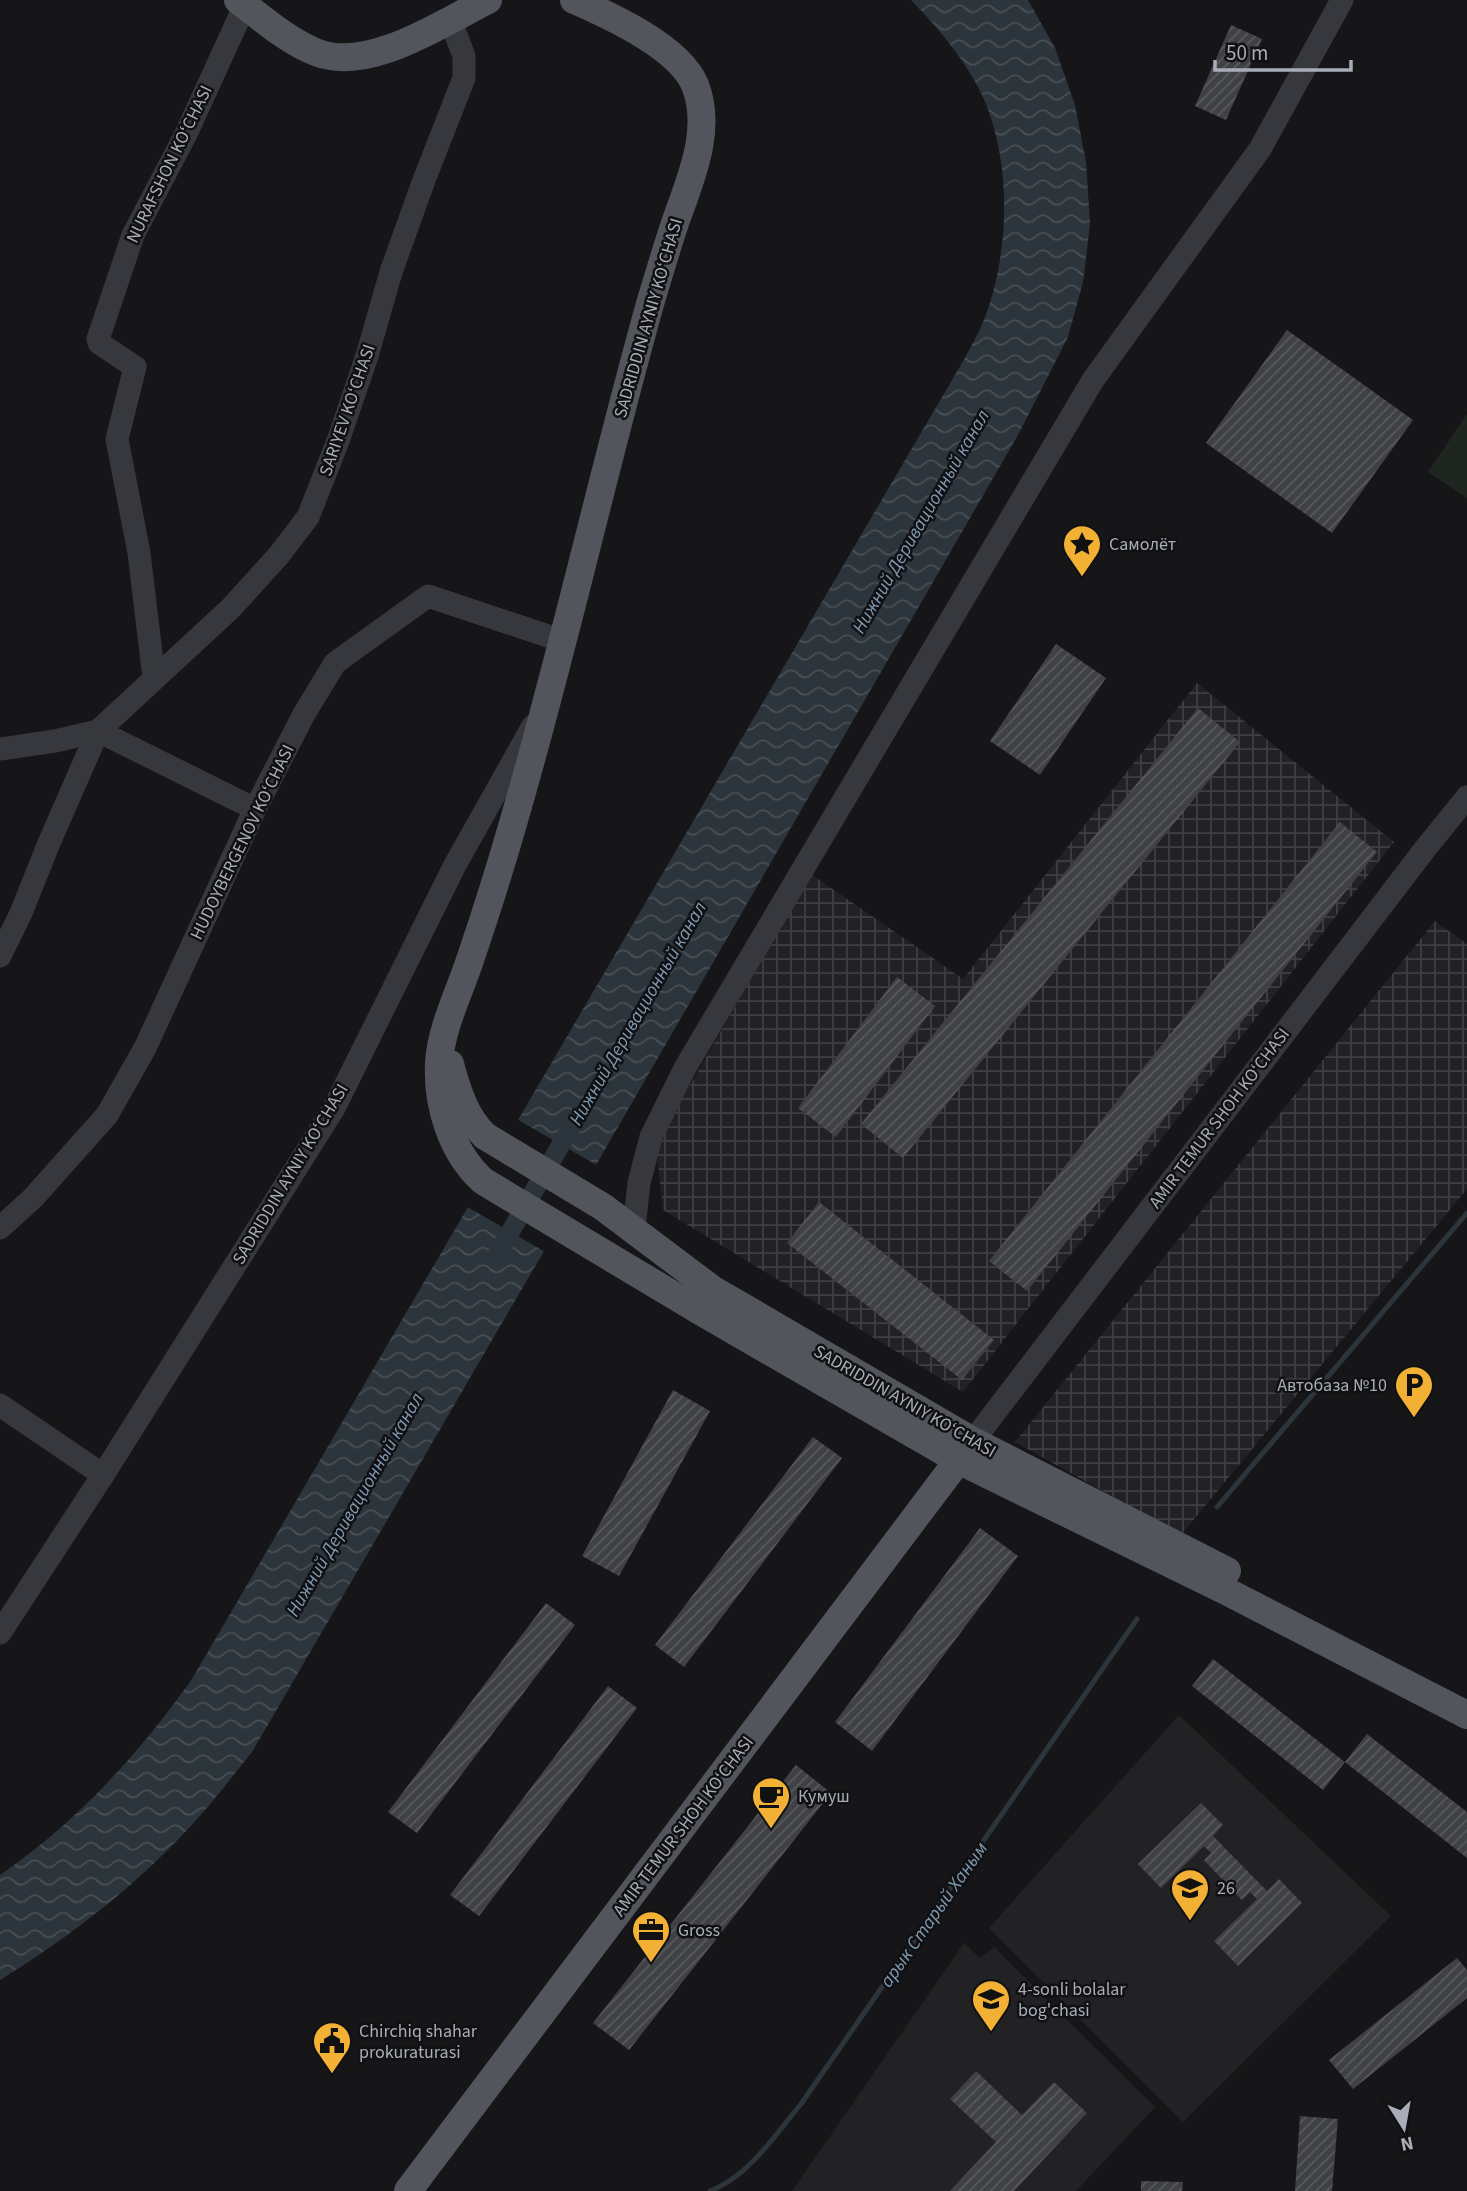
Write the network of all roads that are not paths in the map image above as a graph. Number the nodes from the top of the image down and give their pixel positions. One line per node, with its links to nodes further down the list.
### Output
1 (488, 0): 5 (main road)
2 (575, 0): 6 (main road, SADRIDDIN AYNIY KO‘CHASI)
3 (1342, 0): 16 (street)
4 (241, 3): 5 (main road); 7 (street, NURAFSHON KO‘CHASI)
5 (450, 19): 7 (street, SARIYEV KO‘CHASI)
6 (563, 641): 8 (main road, SADRIDDIN AYNIY KO‘CHASI); 12 (street, HUDOYBERGENOV KO‘CHASI)
7 (154, 678): 9 (street, SARIYEV KO‘CHASI)
8 (549, 697): 14 (main road, SADRIDDIN AYNIY KO‘CHASI); 19 (street, SADRIDDIN AYNIY KO‘CHASI)
9 (98, 731): 10 (street); 12 (street); 13 (street, SARIYEV KO‘CHASI)
10 (0, 749)
11 (1467, 797): 18 (street, AMIR TEMUR SHOH KO‘CHASI)
12 (255, 808): 15 (street, HUDOYBERGENOV KO‘CHASI)
13 (0, 956)
14 (453, 1010): 16 (main road, SADRIDDIN AYNIY KO‘CHASI); 18 (main road, SADRIDDIN AYNIY KO‘CHASI)
15 (0, 1228)
16 (634, 1228): 18 (main road, SADRIDDIN AYNIY KO‘CHASI)
17 (0, 1405): 19 (street)
18 (966, 1451): 21 (main road, SADRIDDIN AYNIY KO‘CHASI); 22 (main road, SADRIDDIN AYNIY KO‘CHASI); 23 (main road, AMIR TEMUR SHOH KO‘CHASI)
19 (103, 1475): 20 (street, SADRIDDIN AYNIY KO‘CHASI)
20 (0, 1633)
21 (1467, 1693)
22 (1467, 1715)
23 (408, 2191)

